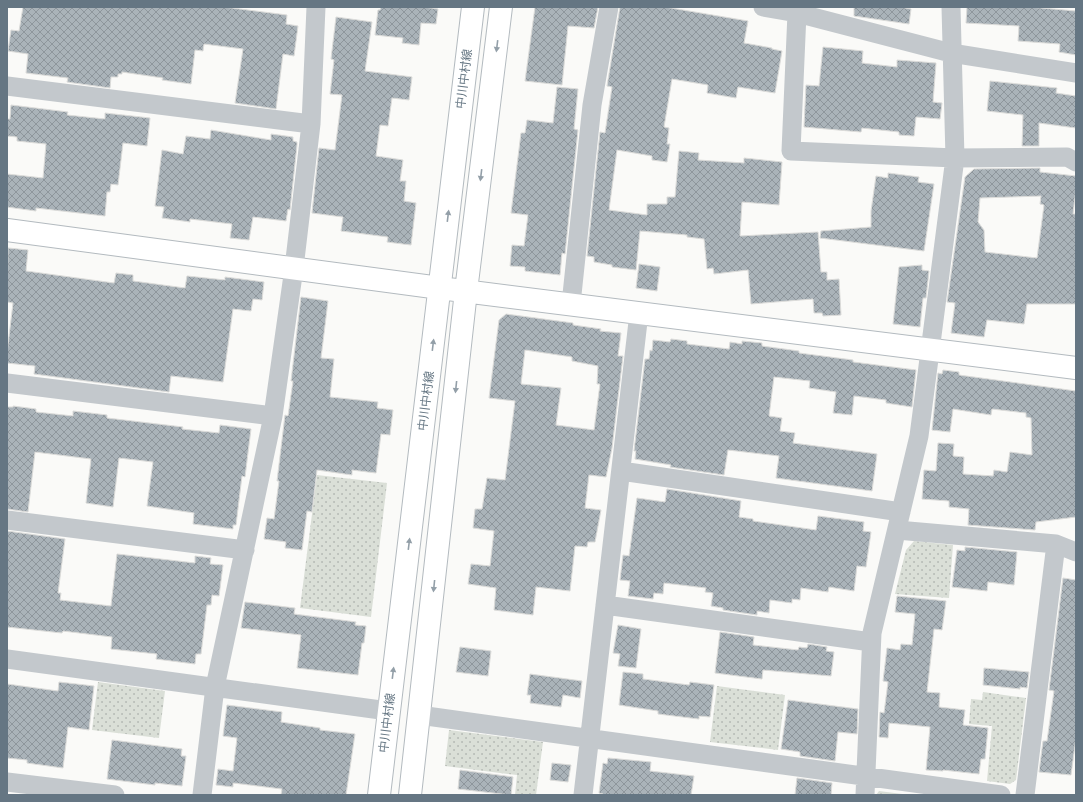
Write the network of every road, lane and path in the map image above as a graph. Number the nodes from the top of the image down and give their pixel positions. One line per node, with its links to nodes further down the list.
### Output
1 (316, 7): 11 (street)
2 (473, 7): 16 (main road, 中川中村線, one-way to 2)
3 (501, 7): 17 (main road, one-way to 17)
4 (609, 7): 18 (street)
5 (763, 7): 7 (street)
6 (951, 7): 8 (street)
7 (798, 10): 8 (street); 12 (street)
8 (951, 52): 9 (street); 12 (street)
9 (1076, 73)
10 (7, 86): 11 (street)
11 (311, 124): 15 (street)
12 (955, 158): 13 (street); 20 (street)
13 (1076, 162)
14 (7, 230): 15 (main road)
15 (294, 268): 16 (main road); 23 (street)
16 (440, 288): 17 (main road); 34 (main road, 中川中村線, one-way to 16)
17 (466, 291): 18 (main road); 35 (main road, one-way to 35)
18 (571, 304): 19 (main road)
19 (639, 313): 20 (main road); 24 (street)
20 (930, 350): 21 (main road); 26 (street)
21 (1076, 368)
22 (7, 383): 23 (street)
23 (273, 416): 28 (street)
24 (620, 470): 26 (street); 30 (street)
25 (7, 520): 28 (street)
26 (899, 521): 27 (street); 31 (street)
27 (1056, 544): 29 (street); 46 (street)
28 (245, 550): 33 (street)
29 (1076, 552)
30 (605, 605): 31 (street); 36 (street)
31 (871, 642): 37 (street)
32 (7, 659): 33 (street)
33 (216, 687): 34 (street); 40 (street)
34 (388, 711): 41 (main road, 中川中村線)
35 (419, 715): 36 (street); 42 (main road)
36 (590, 738): 37 (street); 43 (street)
37 (867, 776): 44 (street); 45 (street)
38 (7, 782): 39 (street)
39 (115, 795)
40 (202, 795)
41 (379, 795)
42 (410, 795)
43 (583, 795)
44 (865, 795)
45 (1001, 795)
46 (1025, 795)

